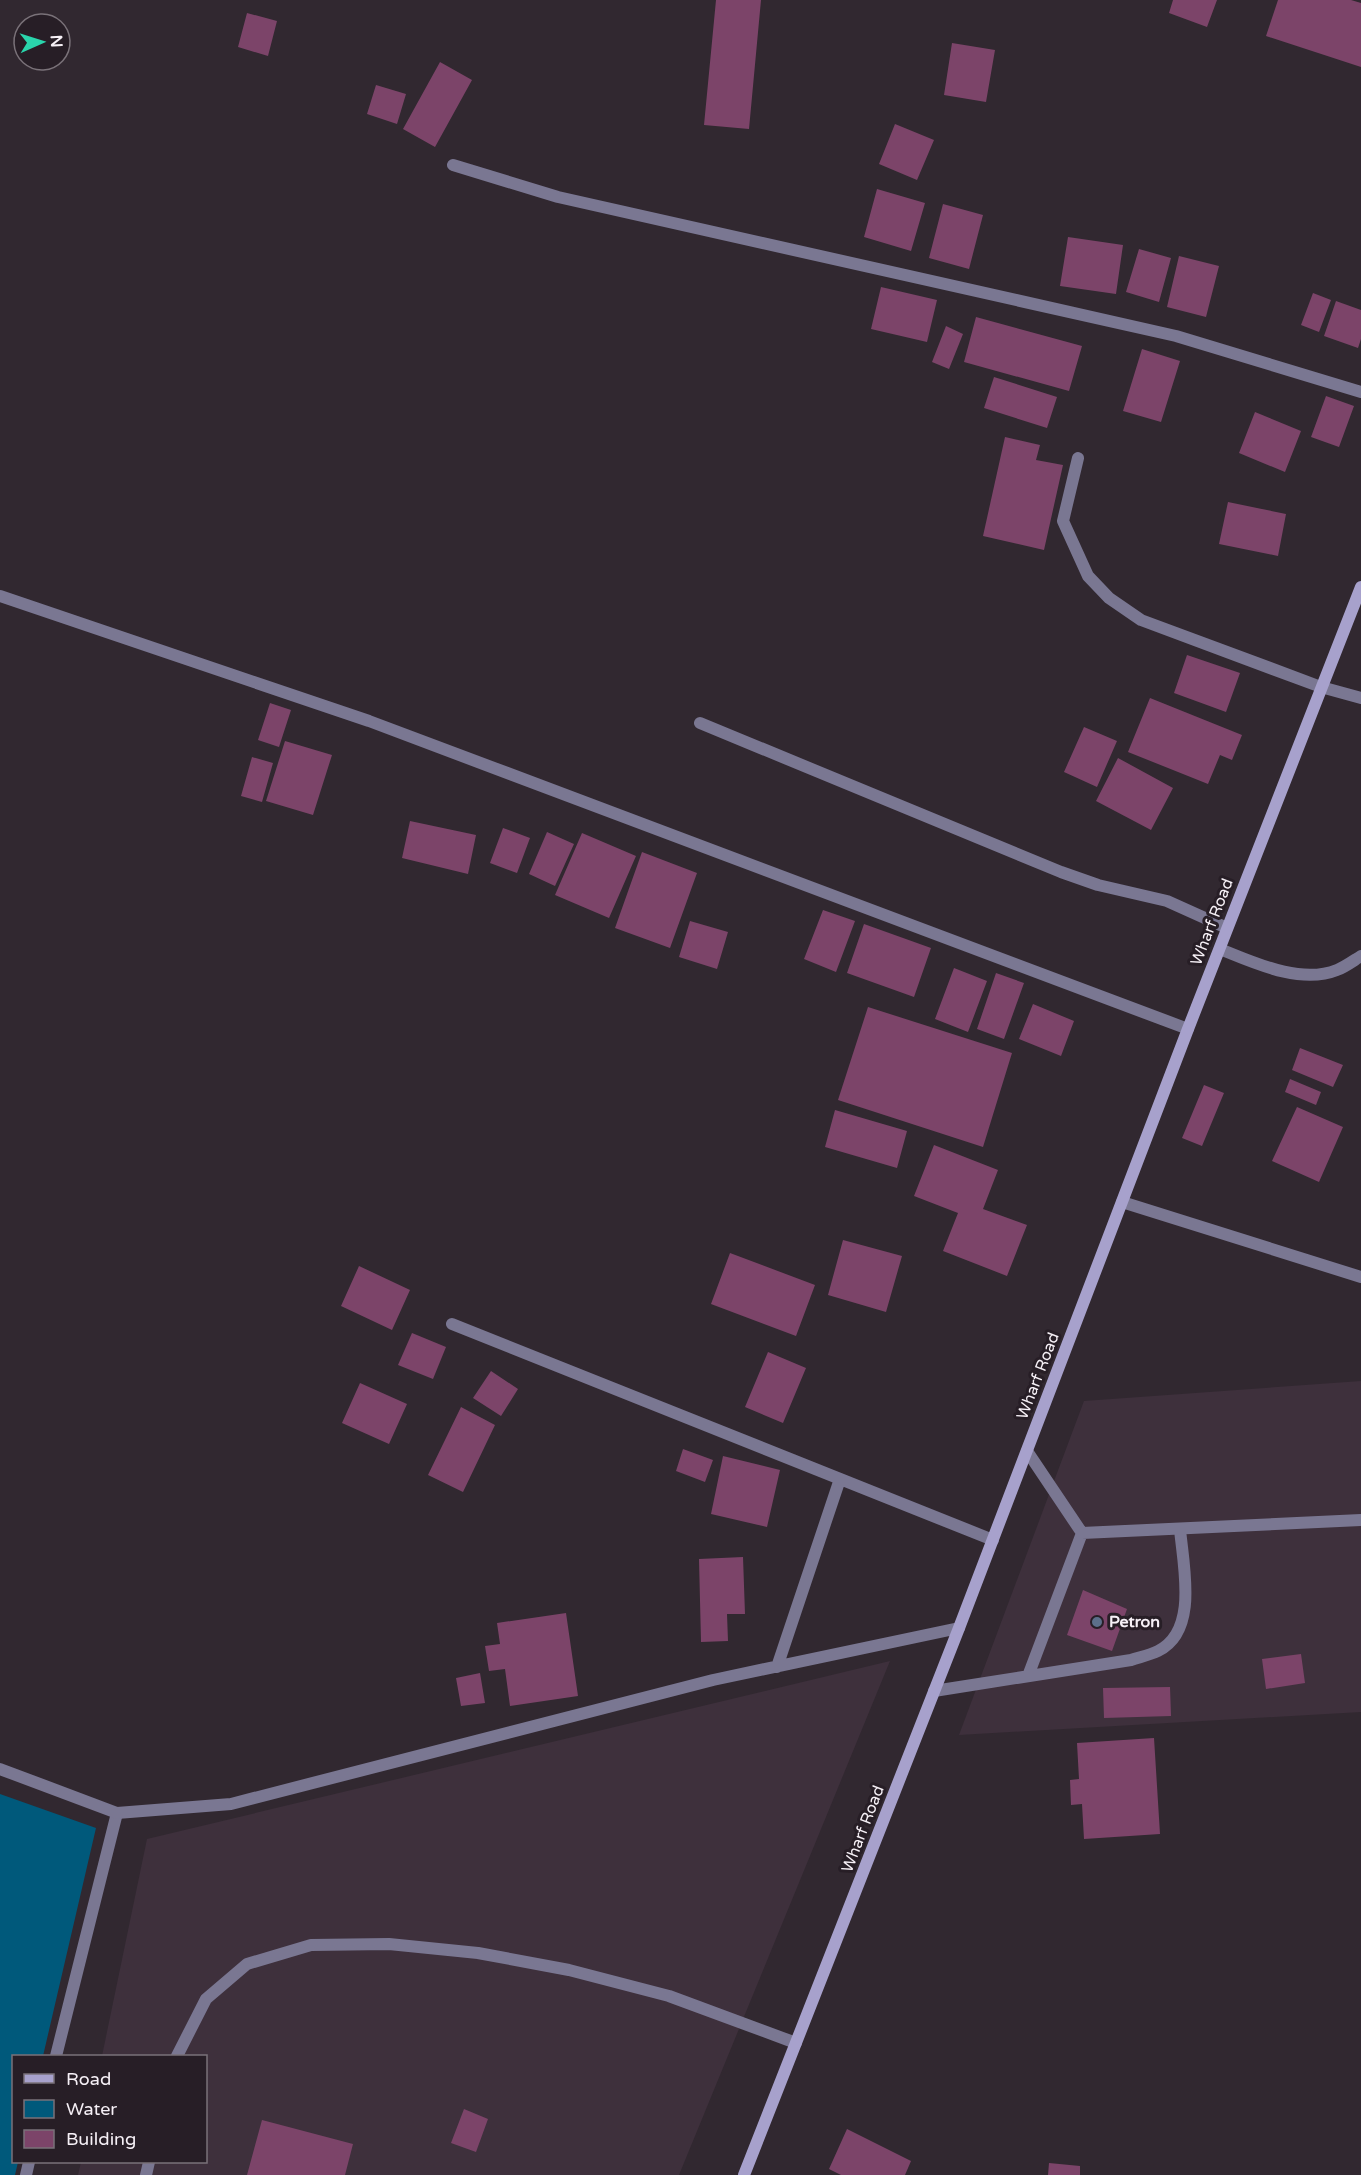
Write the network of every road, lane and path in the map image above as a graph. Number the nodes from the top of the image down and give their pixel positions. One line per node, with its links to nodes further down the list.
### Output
1 (453, 165): 2 (street)
2 (1361, 392)
3 (1078, 458): 6 (street)
4 (1361, 587): 6 (main road, Wharf Road)
5 (0, 596): 12 (street)
6 (1321, 687): 7 (street); 9 (main road, Wharf Road)
7 (1361, 698)
8 (700, 723): 9 (street)
9 (1227, 928): 10 (main road, Wharf Road)
10 (1220, 949): 11 (street); 12 (main road, Wharf Road)
11 (1361, 956)
12 (1188, 1029): 13 (main road, Wharf Road)
13 (1122, 1202): 14 (street); 16 (main road, Wharf Road)
14 (1361, 1277)
15 (452, 1324): 17 (street)
16 (1027, 1451): 20 (street); 21 (main road, Wharf Road)
17 (840, 1479): 21 (street); 23 (street)
18 (1361, 1520): 19 (street)
19 (1180, 1529): 20 (street); 24 (street)
20 (1082, 1533): 24 (street)
21 (993, 1540): 22 (main road, Wharf Road)
22 (959, 1628): 23 (street); 25 (main road, Wharf Road)
23 (777, 1667): 27 (street)
24 (1028, 1676): 25 (street)
25 (934, 1691): 28 (main road, Wharf Road)
26 (0, 1769): 27 (street)
27 (117, 1813): 29 (street)
28 (796, 2043): 30 (street); 31 (main road, Wharf Road)
29 (56, 2055)
30 (178, 2055)
31 (744, 2175)

